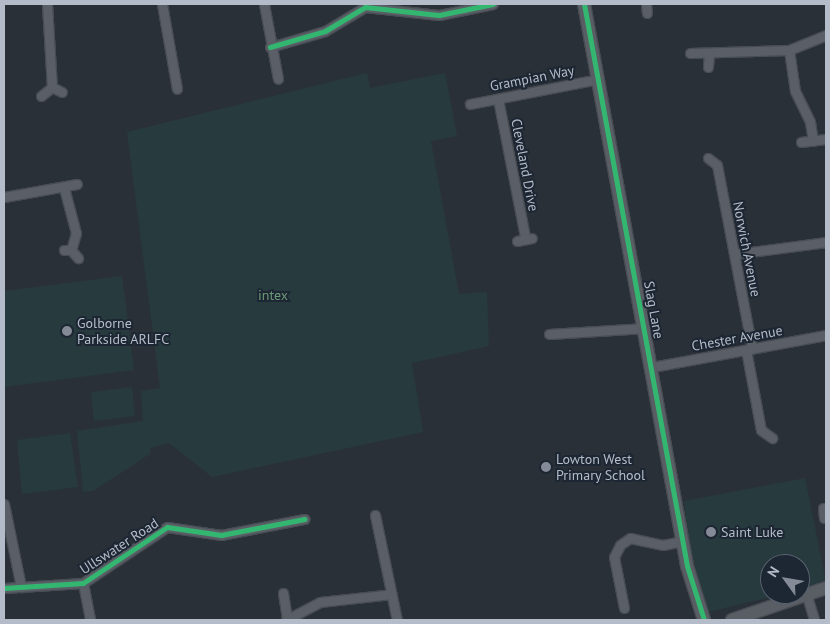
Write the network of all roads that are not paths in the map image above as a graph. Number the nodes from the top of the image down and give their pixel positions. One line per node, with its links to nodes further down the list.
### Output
1 (47, 4): 16 (street)
2 (162, 4): 17 (street)
3 (264, 4): 9 (street)
4 (493, 4): 7 (street)
5 (584, 4): 15 (street, Slag Lane)
6 (382, 5): 7 (street); 9 (street)
7 (476, 5)
8 (826, 35): 10 (street)
9 (270, 47): 14 (street)
10 (789, 50): 12 (street); 23 (street)
11 (690, 53): 12 (street)
12 (709, 53): 13 (street)
13 (708, 67)
14 (278, 78)
15 (599, 79): 20 (street, Grampian Way); 33 (street, Slag Lane)
16 (52, 87): 18 (street); 19 (street)
17 (176, 89)
18 (62, 92)
19 (41, 96)
20 (498, 99): 21 (street, Grampian Way); 29 (street, Cleveland Drive)
21 (470, 104)
22 (826, 139): 23 (street)
23 (813, 141): 24 (street)
24 (802, 142)
25 (708, 158): 31 (street, Norwich Avenue)
26 (77, 184): 27 (street)
27 (64, 188): 28 (street); 32 (street)
28 (4, 197)
29 (525, 239)
30 (826, 242): 31 (street)
31 (735, 254): 36 (street, Norwich Avenue)
32 (78, 258)
33 (646, 328): 34 (street); 37 (street, Slag Lane)
34 (549, 334)
35 (826, 335): 36 (street, Chester Avenue)
36 (749, 349): 37 (street, Chester Avenue); 38 (street, Norwich Avenue)
37 (652, 367): 44 (street, Slag Lane)
38 (772, 438)
39 (4, 504): 46 (street)
40 (823, 508): 42 (street)
41 (375, 515): 51 (street)
42 (823, 518)
43 (304, 519): 45 (street, Ullswater Road)
44 (682, 542): 54 (street); 58 (street, Slag Lane)
45 (83, 583): 46 (street, Ullswater Road); 55 (street)
46 (21, 587): 47 (street, Ullswater Road)
47 (4, 588)
48 (826, 588): 49 (street)
49 (810, 592)
50 (283, 593): 56 (street)
51 (392, 594): 56 (street); 57 (street)
52 (776, 604): 59 (street)
53 (809, 604): 60 (street)
54 (624, 608)
55 (90, 620)
56 (286, 620)
57 (397, 620)
58 (704, 620)
59 (732, 620)
60 (814, 620)

